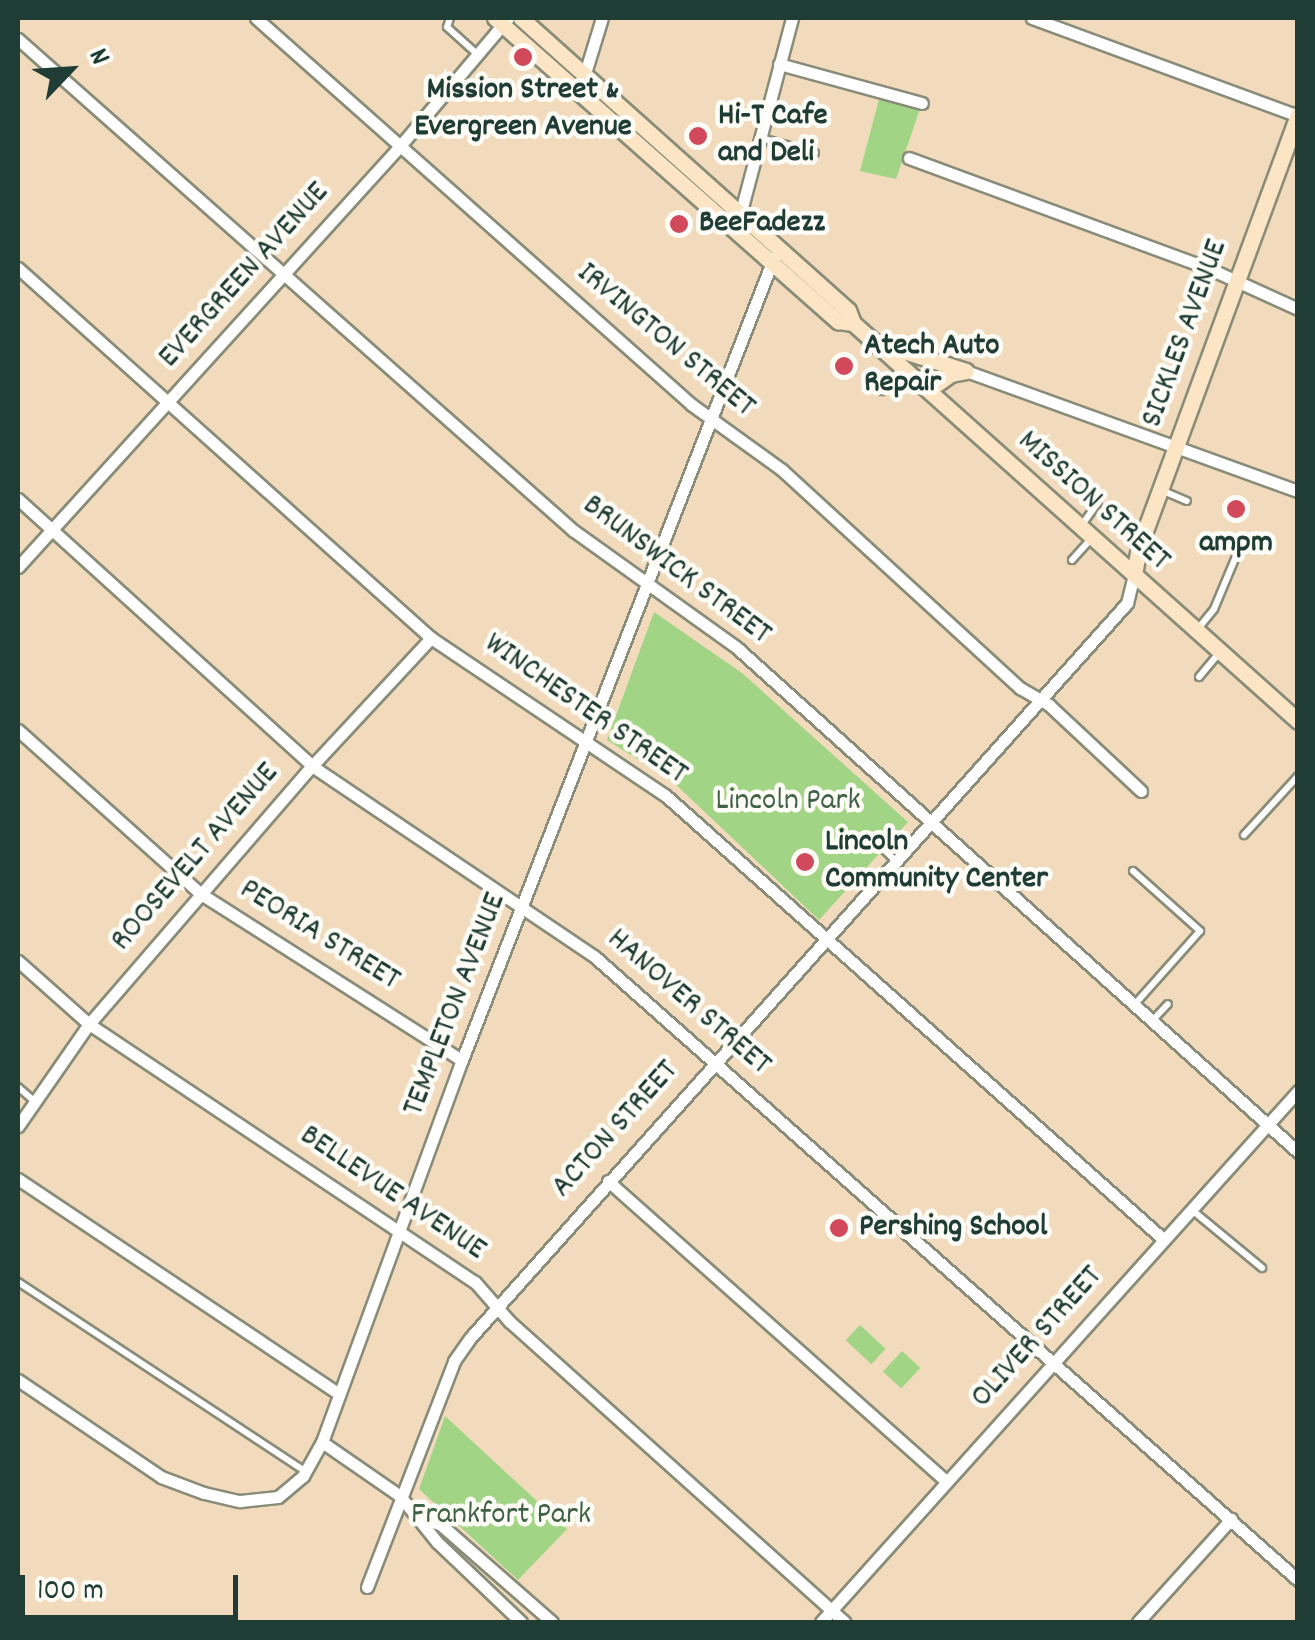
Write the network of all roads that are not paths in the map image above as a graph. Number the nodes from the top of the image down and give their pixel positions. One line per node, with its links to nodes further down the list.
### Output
1 (256, 18): 16 (street, IRVINGTON STREET)
2 (450, 18): 9 (lane)
3 (522, 18): 11 (main road, MISSION STREET)
4 (602, 18): 11 (street)
5 (792, 18): 10 (street)
6 (1032, 18): 14 (street)
7 (502, 20): 9 (street, EVERGREEN AVENUE); 12 (main road, MISSION STREET)
8 (18, 38): 22 (street, BRUNSWICK STREET)
9 (477, 54): 16 (street, EVERGREEN AVENUE)
10 (779, 64): 13 (street); 15 (street)
11 (585, 74): 12 (street); 19 (main road, MISSION STREET)
12 (579, 93): 20 (main road, MISSION STREET)
13 (922, 103)
14 (1297, 115): 23 (main road, SICKLES AVENUE)
15 (760, 138): 17 (lane); 19 (street)
16 (400, 146): 22 (street, EVERGREEN AVENUE); 31 (street, IRVINGTON STREET)
17 (815, 152)
18 (908, 158): 23 (street)
19 (740, 215): 20 (main road, MISSION STREET)
20 (774, 256): 25 (main road, MISSION STREET); 31 (street, TEMPLETON AVENUE)
21 (18, 268): 30 (street, WINCHESTER STREET)
22 (283, 274): 30 (street, EVERGREEN AVENUE); 44 (street, BRUNSWICK STREET)
23 (1234, 282): 24 (street); 32 (main road, SICKLES AVENUE)
24 (1298, 308)
25 (873, 342): 26 (main road, MISSION STREET); 27 (main road)
26 (902, 367): 28 (main road, MISSION STREET); 29 (lane)
27 (966, 371): 28 (main road); 32 (street)
28 (928, 390): 39 (main road, MISSION STREET)
29 (882, 391)
30 (168, 402): 38 (street, EVERGREEN AVENUE); 46 (street, WINCHESTER STREET)
31 (710, 419): 44 (street, TEMPLETON AVENUE); 49 (street, IRVINGTON STREET)
32 (1176, 445): 33 (main road, SICKLES AVENUE); 34 (street)
33 (1160, 490): 36 (lane); 43 (main road, SICKLES AVENUE)
34 (1298, 491)
35 (18, 499): 38 (street, HANOVER STREET)
36 (1186, 501)
37 (1098, 503): 39 (lane)
38 (51, 528): 42 (street, EVERGREEN AVENUE); 53 (street, HANOVER STREET)
39 (1086, 532): 41 (lane); 43 (main road, MISSION STREET)
40 (1242, 542): 45 (lane)
41 (1072, 560)
42 (18, 567)
43 (1134, 575): 45 (main road, MISSION STREET); 49 (street, ACTON STREET)
44 (648, 584): 52 (street, TEMPLETON AVENUE); 56 (street, BRUNSWICK STREET)
45 (1196, 631): 47 (main road, MISSION STREET)
46 (431, 638): 52 (street, WINCHESTER STREET); 53 (street, ROOSEVELT AVENUE)
47 (1220, 652): 48 (lane); 50 (main road, MISSION STREET)
48 (1200, 676)
49 (1042, 700): 55 (street, IRVINGTON STREET); 56 (street, ACTON STREET)
50 (1298, 721)
51 (18, 730): 61 (street, PEORIA STREET)
52 (588, 744): 62 (street, TEMPLETON AVENUE); 63 (street, WINCHESTER STREET)
53 (312, 766): 61 (street, ROOSEVELT AVENUE); 62 (street, HANOVER STREET)
54 (1298, 776): 57 (lane)
55 (1141, 791)
56 (930, 820): 59 (street, ACTON STREET); 66 (street, BRUNSWICK STREET)
57 (1244, 835)
58 (872, 838): 59 (lane)
59 (895, 860): 63 (street, ACTON STREET)
60 (1133, 871): 66 (lane)
61 (201, 894): 68 (street, ROOSEVELT AVENUE); 69 (street, PEORIA STREET)
62 (523, 907): 69 (street, TEMPLETON AVENUE); 70 (street, HANOVER STREET)
63 (826, 940): 70 (street, ACTON STREET); 81 (street, WINCHESTER STREET)
64 (18, 961): 68 (street, BELLEVUE AVENUE)
65 (1168, 1004): 67 (lane)
66 (1134, 1005): 67 (street, BRUNSWICK STREET)
67 (1152, 1021): 74 (street, BRUNSWICK STREET)
68 (88, 1024): 73 (street, ROOSEVELT AVENUE); 80 (street, BELLEVUE AVENUE)
69 (462, 1060): 80 (street, TEMPLETON AVENUE)
70 (714, 1060): 78 (street, ACTON STREET); 85 (street, HANOVER STREET)
71 (18, 1087): 73 (lane)
72 (1298, 1091): 74 (street, OLIVER STREET)
73 (34, 1102): 75 (street, ROOSEVELT AVENUE)
74 (1266, 1124): 76 (street, BRUNSWICK STREET); 79 (street, OLIVER STREET)
75 (18, 1126)
76 (1298, 1152)
77 (18, 1179): 87 (street)
78 (608, 1181): 84 (street, ACTON STREET); 90 (street)
79 (1191, 1209): 81 (street, OLIVER STREET); 82 (lane)
80 (401, 1232): 84 (street, BELLEVUE AVENUE); 87 (street, TEMPLETON AVENUE)
81 (1163, 1240): 85 (street, OLIVER STREET)
82 (1262, 1268)
83 (18, 1282): 89 (lane)
84 (497, 1306): 91 (street, ACTON STREET); 96 (street, BELLEVUE AVENUE)
85 (1055, 1362): 90 (street, OLIVER STREET); 93 (street, HANOVER STREET)
86 (18, 1380): 89 (street, TEMPLETON AVENUE)
87 (339, 1394): 88 (street, TEMPLETON AVENUE)
88 (322, 1442): 89 (street, TEMPLETON AVENUE); 91 (street)
89 (306, 1472)
90 (946, 1482): 96 (street, OLIVER STREET)
91 (400, 1496): 92 (street); 95 (street, ACTON STREET)
92 (418, 1518): 97 (street); 98 (street)
93 (1231, 1519): 94 (street, HANOVER STREET); 101 (street)
94 (1298, 1580)
95 (367, 1587)
96 (832, 1610): 99 (street, OLIVER STREET); 100 (street, BELLEVUE AVENUE)
97 (521, 1622)
98 (552, 1622)
99 (821, 1622)
100 (845, 1622)
101 (1138, 1622)

